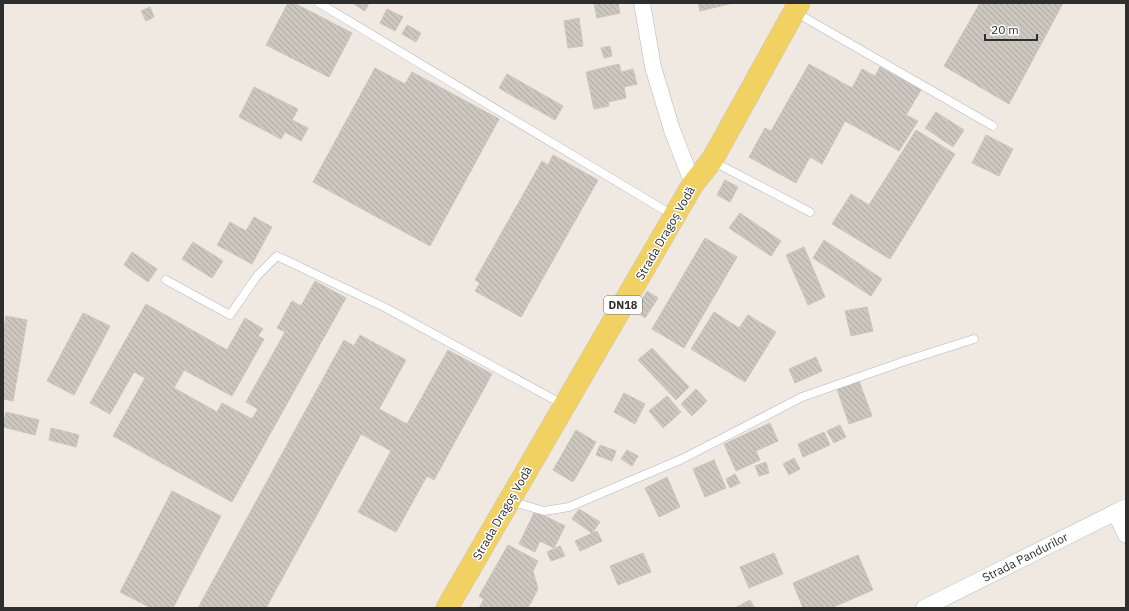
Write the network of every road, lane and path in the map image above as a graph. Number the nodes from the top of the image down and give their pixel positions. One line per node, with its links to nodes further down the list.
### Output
1 (319, 3): 8 (lane)
2 (642, 3): 6 (street)
3 (797, 7): 4 (lane); 5 (main road, Strada Dragoș Vodă / DN18)
4 (993, 126)
5 (712, 160): 6 (main road, Strada Dragoș Vodă / DN18); 7 (lane)
6 (693, 184): 8 (main road, Strada Dragoș Vodă / DN18)
7 (810, 212)
8 (675, 216): 11 (main road, Strada Dragoș Vodă / DN18)
9 (166, 280): 11 (lane)
10 (974, 339): 12 (lane)
11 (565, 405): 12 (main road, Strada Dragoș Vodă / DN18)
12 (510, 500): 15 (main road, Strada Dragoș Vodă / DN18)
13 (1120, 509): 14 (street); 16 (street, Strada Pandurilor)
14 (1126, 536)
15 (447, 608)
16 (924, 608)

